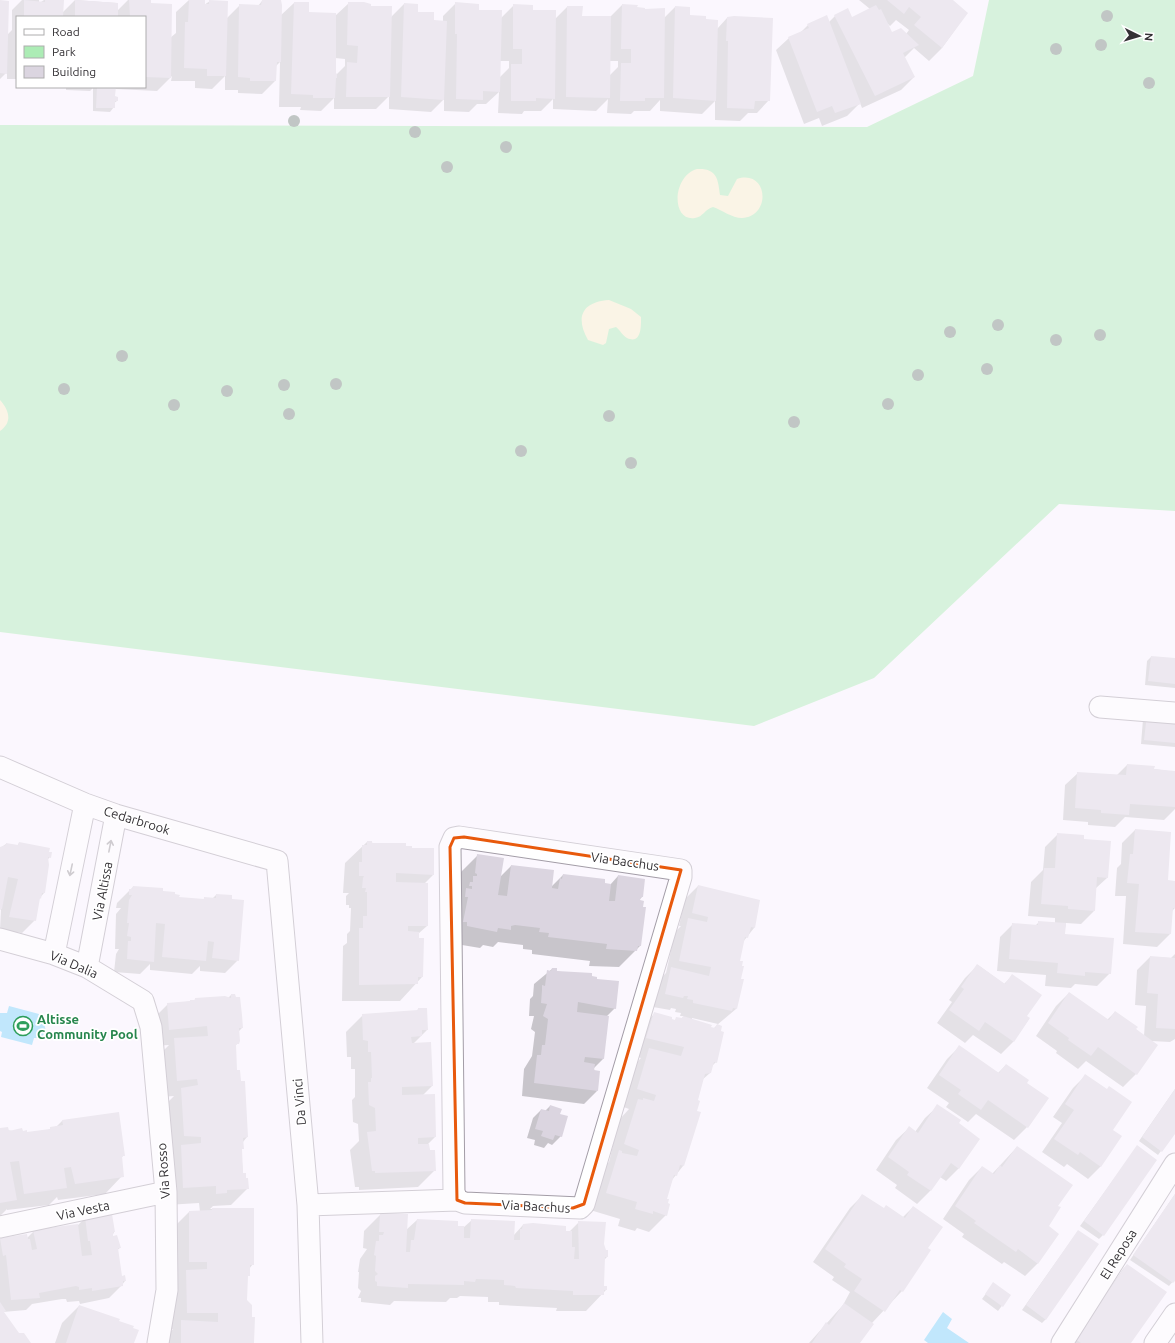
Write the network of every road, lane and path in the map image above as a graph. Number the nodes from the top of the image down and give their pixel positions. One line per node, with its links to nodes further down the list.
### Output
1 (1100, 707): 2 (street)
2 (1175, 713)
3 (0, 767): 4 (street, Cedarbrook)
4 (85, 804): 5 (street, Cedarbrook); 8 (street, one-way to 8)
5 (116, 815): 6 (street, Cedarbrook); 9 (street, Via Altissa, one-way to 5)
6 (277, 861): 14 (street, Da Vinci)
7 (0, 939): 8 (street, Via Dalia)
8 (54, 954): 9 (street, Via Dalia)
9 (87, 967): 10 (street, Via Dalia)
10 (143, 1001): 12 (street, Via Rosso)
11 (1175, 1164): 19 (street, El Reposa)
12 (166, 1192): 15 (street, Via Vesta); 17 (street, Via Rosso)
13 (456, 1200): 13 (street, Via Bacchus); 14 (street, Via Bacchus)
14 (308, 1205): 18 (street, Da Vinci)
15 (0, 1227)
16 (1175, 1314): 20 (street)
17 (158, 1343)
18 (312, 1343)
19 (1062, 1343)
20 (1155, 1343)

